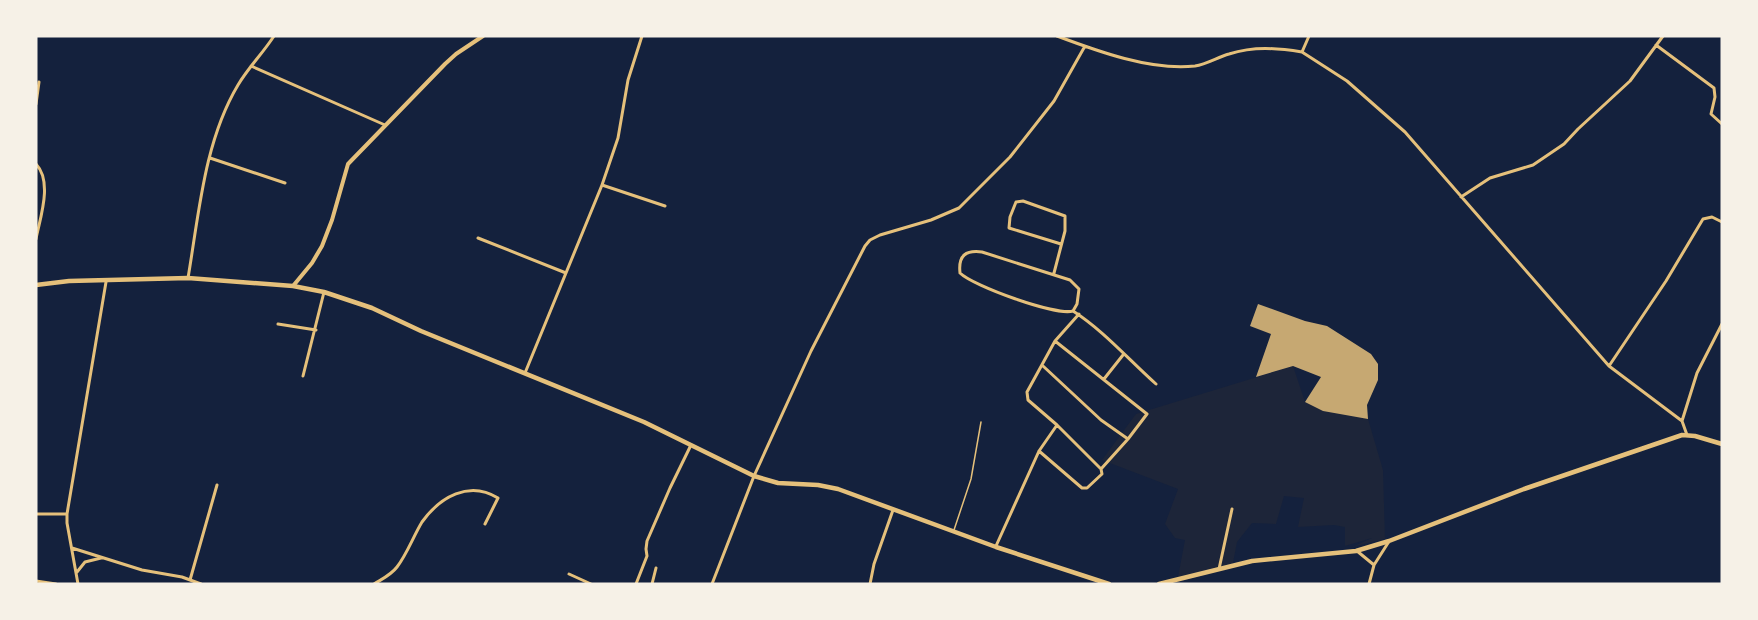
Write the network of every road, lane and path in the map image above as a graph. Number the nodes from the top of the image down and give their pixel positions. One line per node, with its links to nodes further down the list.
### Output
1 (274, 36): 10 (street)
2 (483, 36): 14 (street)
3 (642, 36): 18 (street)
4 (1057, 36): 8 (street)
5 (1309, 36): 9 (street)
6 (1663, 36): 7 (street)
7 (1656, 45): 13 (street); 19 (street)
8 (1085, 46): 9 (street); 54 (street)
9 (1302, 52): 19 (street)
10 (251, 66): 14 (street); 15 (street)
11 (39, 82): 12 (street)
12 (36, 104)
13 (1722, 124)
14 (385, 125): 30 (street)
15 (210, 158): 17 (street); 27 (street)
16 (36, 164): 23 (street)
17 (285, 183)
18 (602, 185): 20 (street); 25 (street)
19 (1461, 197): 40 (street)
20 (665, 206)
21 (1722, 222): 40 (street)
22 (478, 238): 25 (street)
23 (36, 239)
24 (1061, 244): 24 (street); 26 (street)
25 (566, 273): 41 (street)
26 (1053, 274): 32 (street); 32 (street)
27 (188, 278): 28 (main road); 30 (main road)
28 (106, 282): 29 (main road); 59 (street)
29 (36, 285)
30 (293, 286): 31 (main road)
31 (324, 292): 36 (street); 41 (main road)
32 (1073, 311): 33 (street)
33 (1079, 314): 37 (street); 38 (street)
34 (278, 324): 36 (street)
35 (1722, 324): 45 (street)
36 (316, 330): 42 (street)
37 (1055, 341): 39 (street); 43 (street)
38 (1123, 355): 43 (street); 44 (street)
39 (1043, 366): 47 (street); 49 (street)
40 (1610, 366): 45 (street)
41 (524, 374): 50 (main road)
42 (303, 376)
43 (1104, 379): 49 (street)
44 (1156, 384)
45 (1682, 421): 48 (street)
46 (981, 422): 61 (lane)
47 (1058, 425): 52 (street); 53 (street)
48 (1687, 435): 51 (main road); 62 (main road)
49 (1128, 439): 53 (street)
50 (691, 444): 54 (main road); 74 (street)
51 (1722, 444)
52 (1038, 451): 53 (street); 63 (street)
53 (1101, 469)
54 (754, 476): 57 (main road); 82 (street)
55 (217, 485): 72 (street)
56 (1232, 508): 69 (street)
57 (893, 510): 61 (main road); 83 (street)
58 (36, 514): 59 (street)
59 (67, 514): 64 (street)
60 (485, 524): 78 (street)
61 (953, 531): 63 (main road)
62 (1389, 541): 65 (main road); 67 (street)
63 (996, 547): 84 (main road)
64 (72, 548): 66 (street); 70 (street)
65 (1356, 551): 67 (street); 69 (main road)
66 (103, 558): 70 (street); 72 (street)
67 (1374, 565): 86 (street)
68 (656, 568): 81 (street)
69 (1219, 568): 85 (main road)
70 (76, 573): 76 (street)
71 (569, 574): 79 (street)
72 (190, 580): 77 (street)
73 (36, 581): 75 (street)
74 (636, 583): 80 (street)
75 (56, 584)
76 (78, 584)
77 (201, 584)
78 (375, 584)
79 (591, 584)
80 (642, 584)
81 (652, 584)
82 (712, 584)
83 (870, 584)
84 (1109, 584)
85 (1159, 584)
86 (1369, 584)

